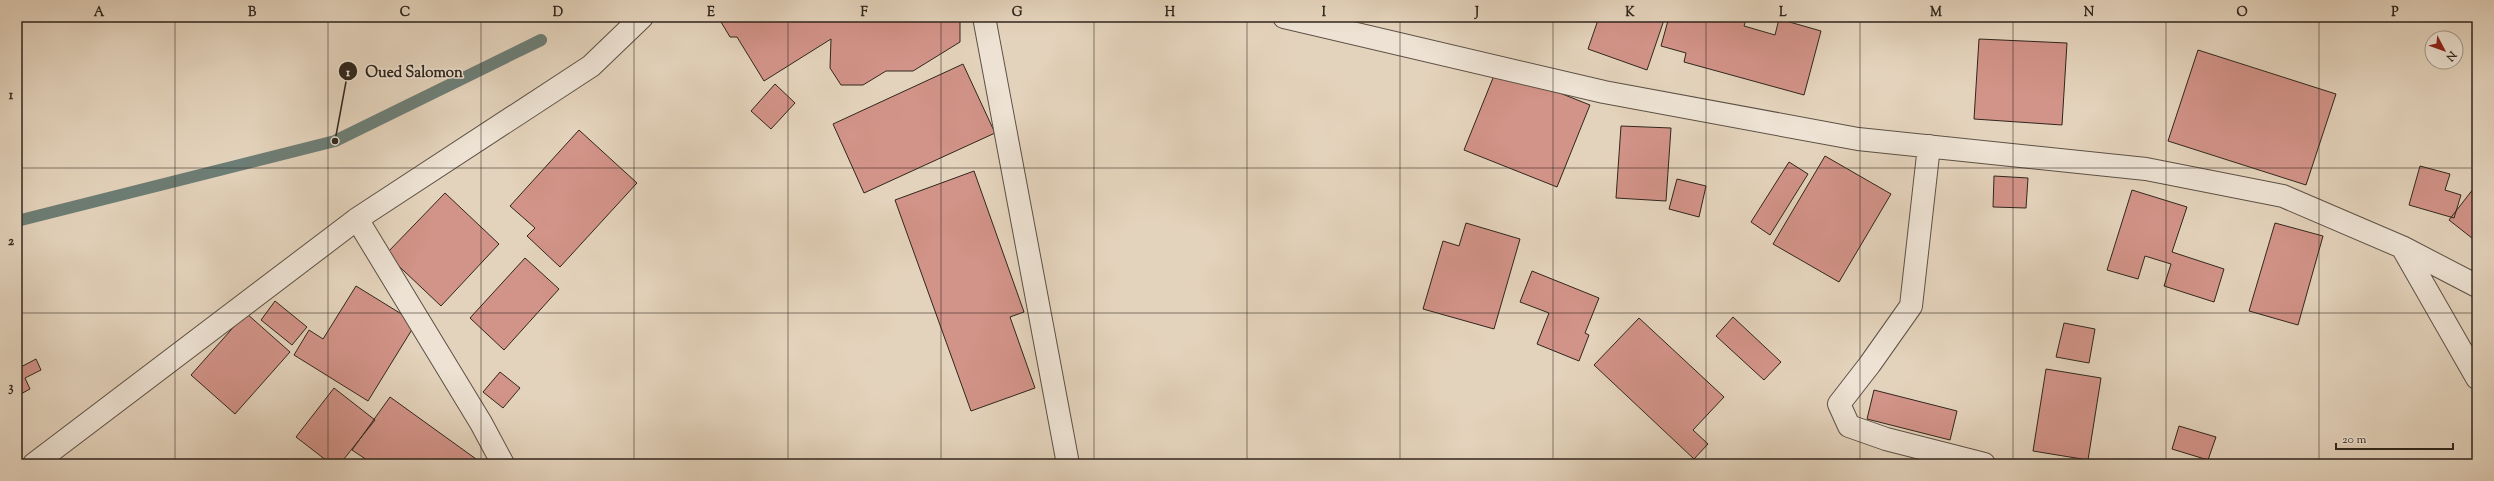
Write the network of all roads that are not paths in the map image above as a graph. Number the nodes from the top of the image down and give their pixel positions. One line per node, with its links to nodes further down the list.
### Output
1 (642, 17): 5 (street)
2 (984, 17): 11 (street)
3 (1284, 17): 4 (street)
4 (1929, 146): 6 (street); 12 (street)
5 (357, 219): 9 (street); 10 (street)
6 (2402, 247): 7 (street); 8 (street)
7 (2477, 286)
8 (2477, 378)
9 (48, 460)
10 (503, 464)
11 (1068, 464)
12 (1984, 464)

